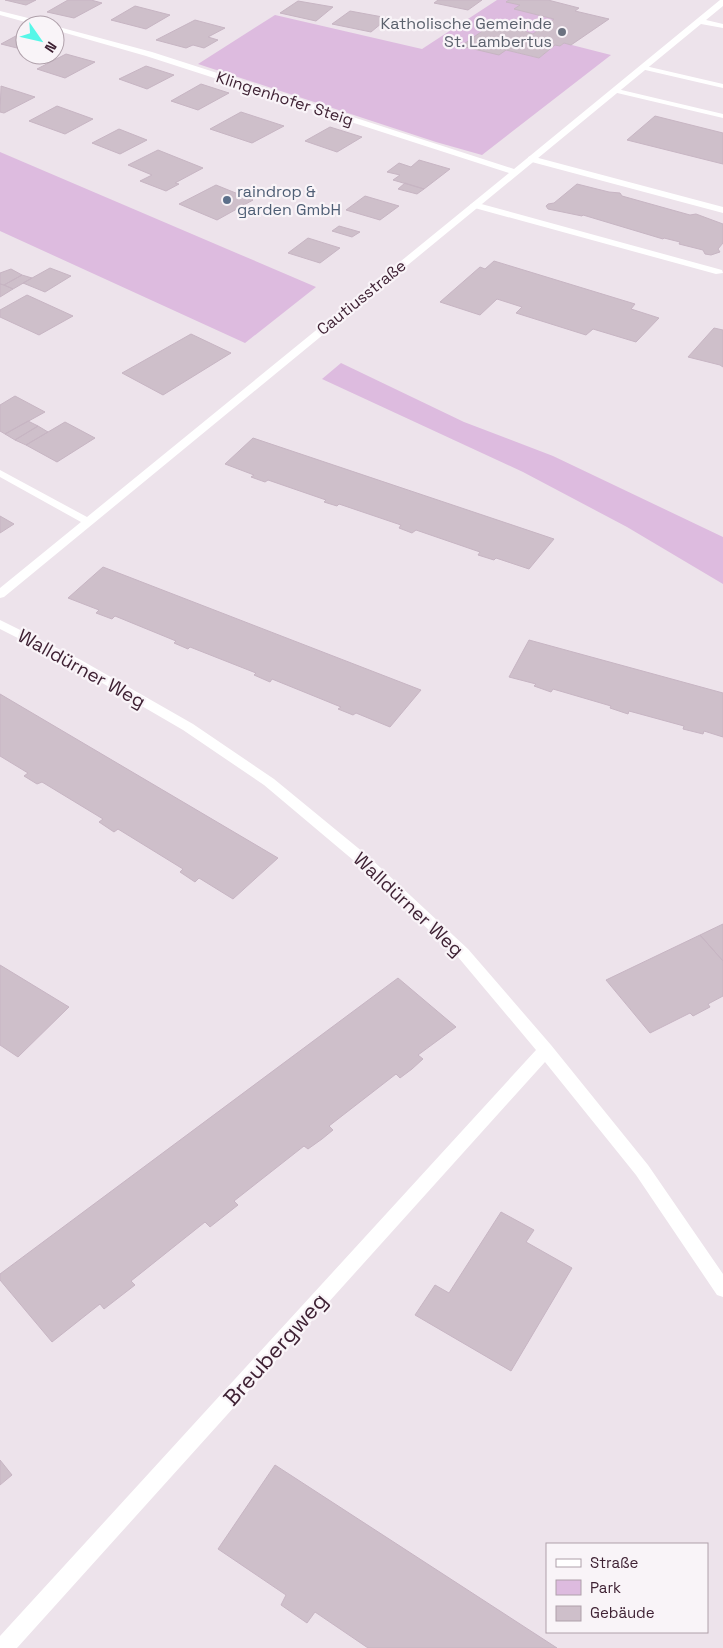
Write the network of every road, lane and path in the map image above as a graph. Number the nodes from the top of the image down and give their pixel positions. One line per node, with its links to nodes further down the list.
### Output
1 (723, 2): 4 (street, Cautiusstraße)
2 (0, 13): 3 (street)
3 (15, 17)
4 (700, 21): 5 (street); 7 (street, Cautiusstraße)
5 (723, 26)
6 (65, 31): 12 (street, Klingenhofer Steig)
7 (644, 67): 8 (street); 9 (street, Cautiusstraße)
8 (723, 86)
9 (616, 90): 10 (street); 11 (street, Cautiusstraße)
10 (723, 116)
11 (531, 159): 12 (street, Cautiusstraße); 14 (street)
12 (514, 172): 13 (street, Cautiusstraße)
13 (474, 205): 15 (street); 17 (street, Cautiusstraße)
14 (723, 210)
15 (719, 272)
16 (0, 473): 17 (street)
17 (88, 521): 18 (street, Cautiusstraße)
18 (0, 594)
19 (0, 624): 20 (street, Walldürner Weg)
20 (546, 1050): 21 (street, Walldürner Weg); 22 (street, Breubergweg)
21 (723, 1289)
22 (3, 1648)

